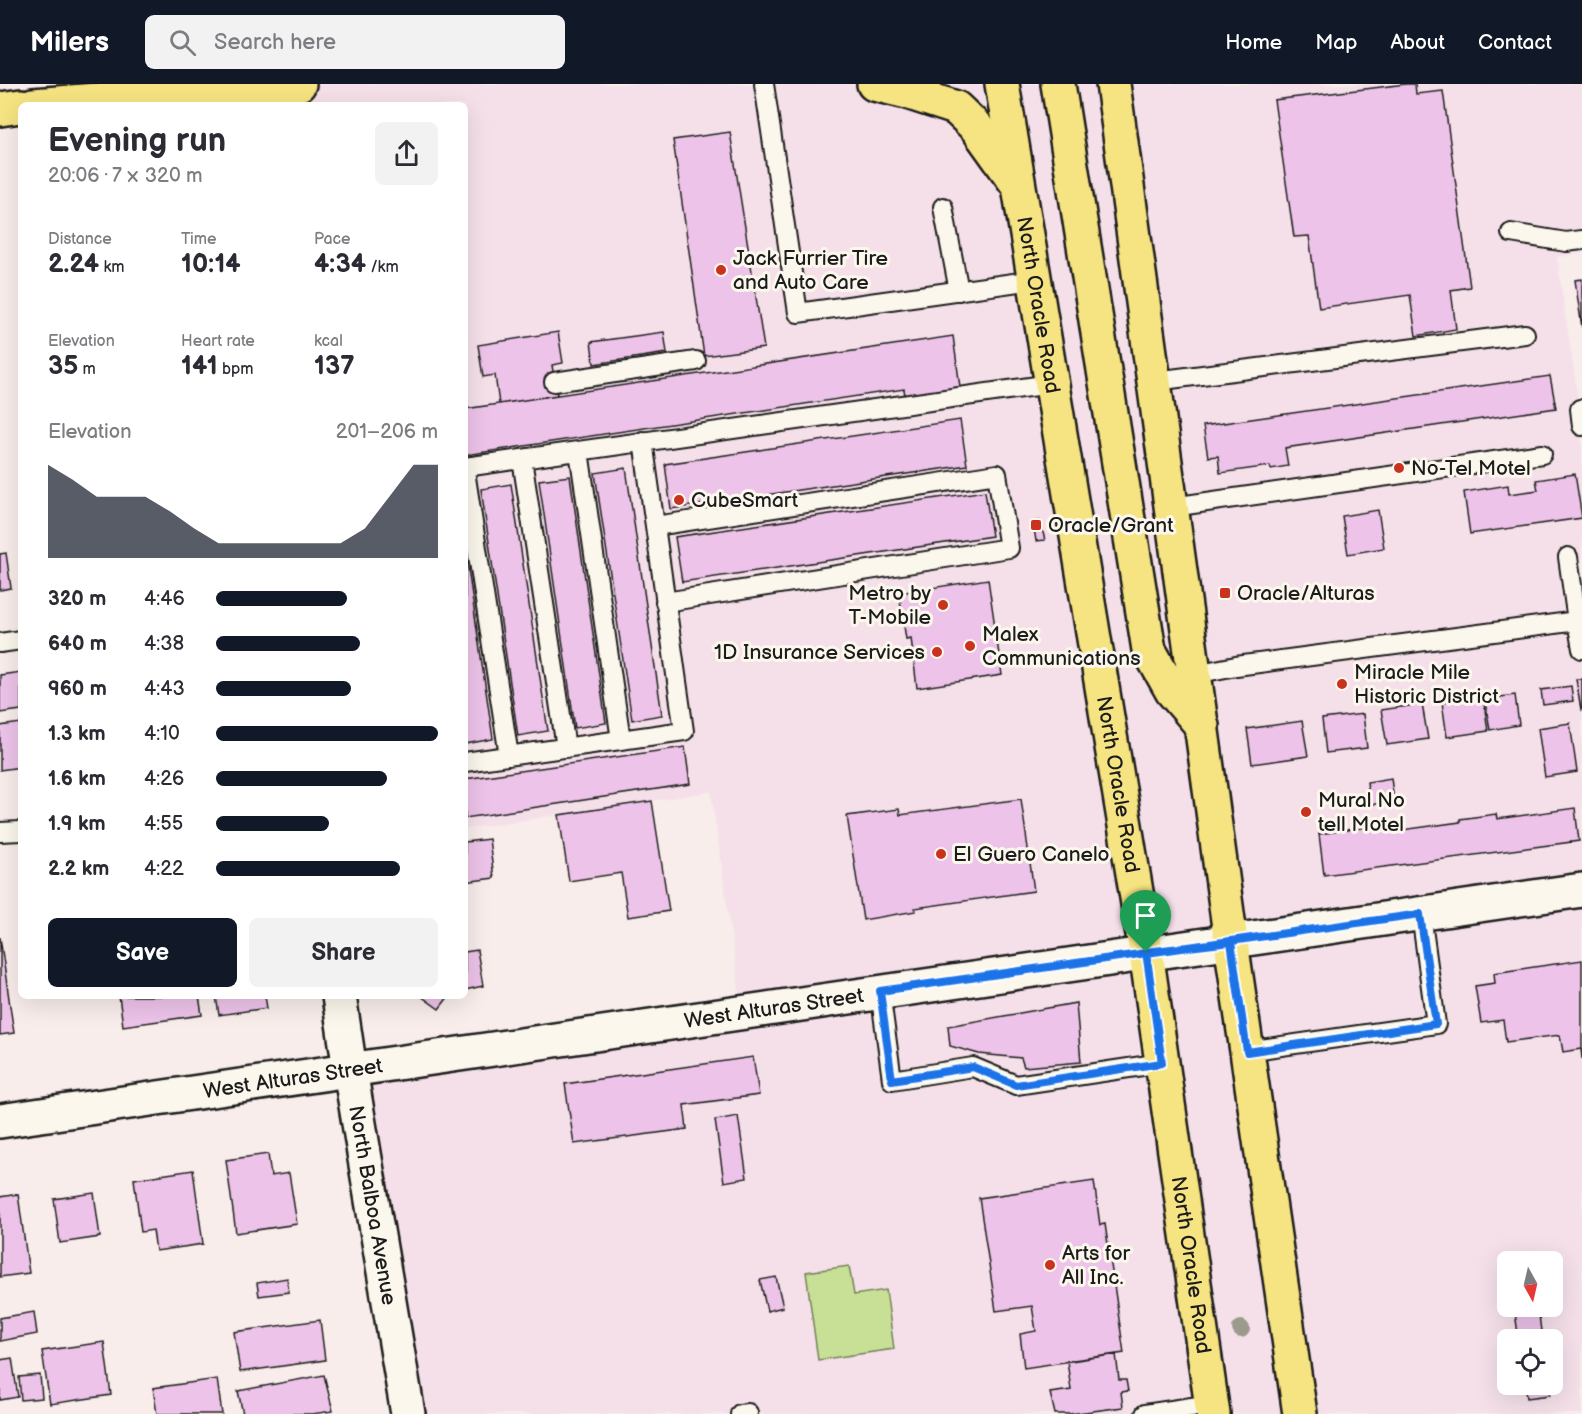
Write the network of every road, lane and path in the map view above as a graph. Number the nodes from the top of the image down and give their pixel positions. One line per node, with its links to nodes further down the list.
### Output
1 (299, 84): 7 (main road)
2 (764, 84): 16 (lane)
3 (874, 84): 11 (main road)
4 (1002, 84): 11 (main road, North Oracle Road)
5 (1058, 84): 37 (main road)
6 (1113, 84): 19 (main road)
7 (214, 98): 8 (main road)
8 (111, 102)
9 (18, 106): 10 (main road)
10 (0, 109)
11 (1018, 184): 15 (main road, North Oracle Road)
12 (943, 207): 16 (lane)
13 (1511, 233): 14 (lane)
14 (1582, 240)
15 (1034, 280): 16 (lane); 21 (main road, North Oracle Road)
16 (959, 291)
17 (1526, 334): 19 (lane)
18 (696, 361): 20 (lane)
19 (1155, 381): 28 (main road)
20 (554, 382)
21 (1051, 384): 22 (lane); 47 (main road, North Oracle Road)
22 (644, 441): 23 (lane); 29 (lane)
23 (579, 451): 25 (lane); 38 (lane)
24 (1542, 454): 28 (lane)
25 (522, 459): 26 (lane); 39 (lane)
26 (468, 466)
27 (468, 490): 40 (lane)
28 (1172, 507): 36 (main road)
29 (655, 526): 31 (lane); 31 (lane)
30 (1568, 557): 32 (lane)
31 (666, 602): 38 (lane)
32 (1577, 621): 35 (lane); 36 (lane)
33 (18, 640): 34 (lane)
34 (0, 643)
35 (1582, 649)
36 (1194, 674): 37 (main road)
37 (1202, 726): 46 (main road)
38 (621, 740): 39 (lane)
39 (566, 748): 40 (lane)
40 (509, 756): 41 (lane)
41 (468, 762)
42 (18, 831): 43 (lane)
43 (0, 832)
44 (1582, 890): 45 (street, West Alturas Street)
45 (1420, 914): 46 (street, West Alturas Street); 50 (lane)
46 (1231, 942): 47 (street, West Alturas Street); 50 (main road)
47 (1146, 952): 48 (street, West Alturas Street); 51 (main road, North Oracle Road)
48 (880, 991): 51 (lane); 52 (street, West Alturas Street)
49 (339, 999): 52 (street, North Balboa Avenue)
50 (1247, 1052): 57 (main road)
51 (1162, 1063): 54 (main road, North Oracle Road)
52 (350, 1070): 53 (street, West Alturas Street); 55 (street, North Balboa Avenue)
53 (0, 1121)
54 (1212, 1409): 56 (lane)
55 (408, 1414)
56 (1145, 1414)
57 (1300, 1414)

